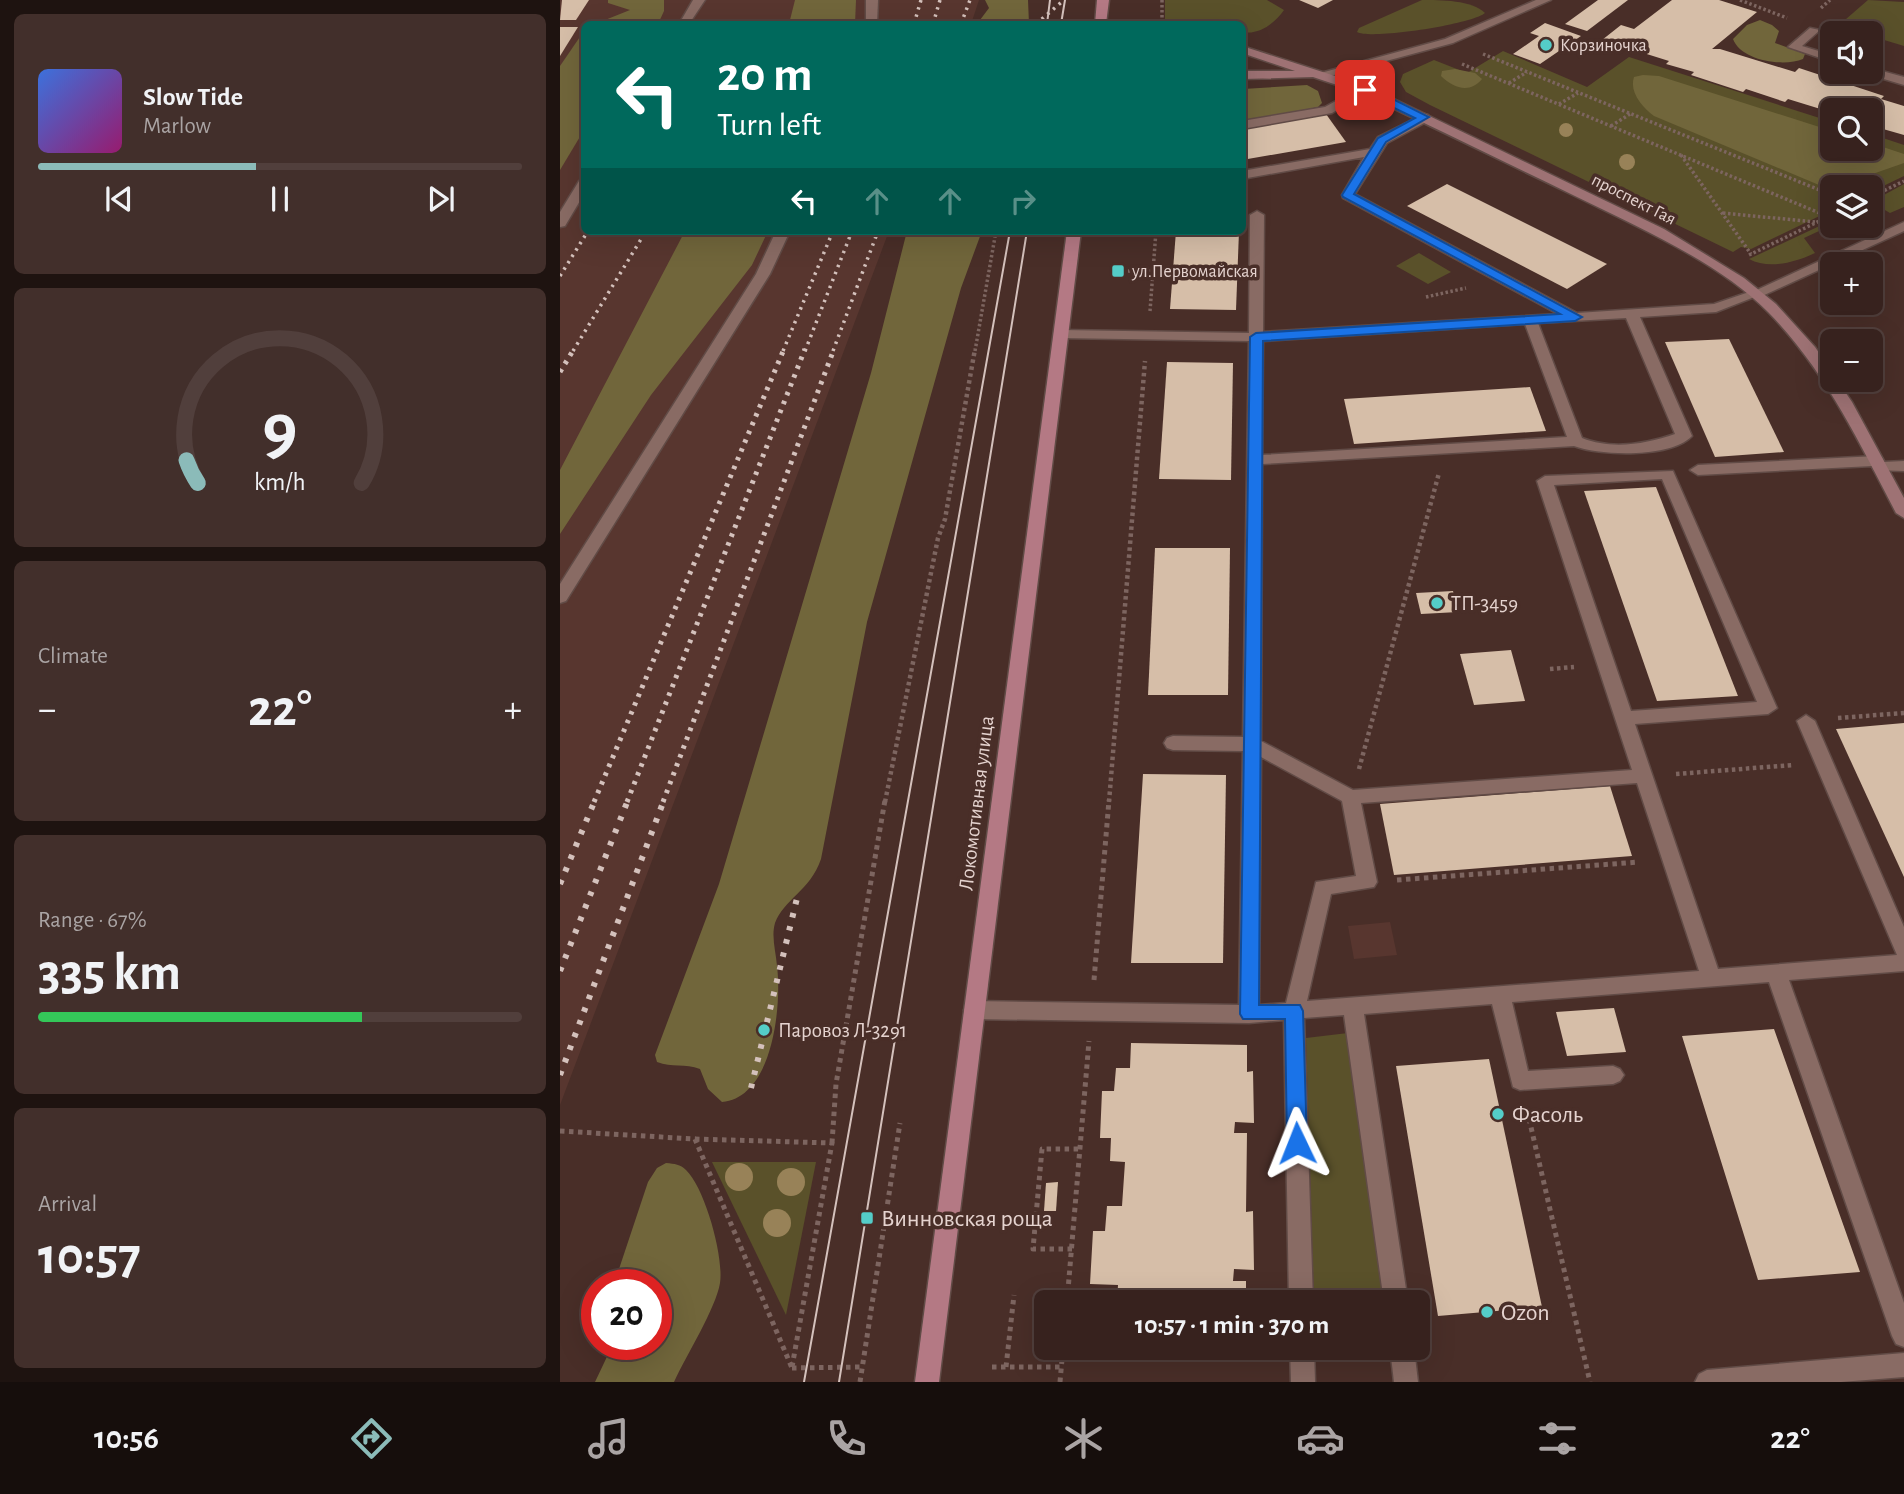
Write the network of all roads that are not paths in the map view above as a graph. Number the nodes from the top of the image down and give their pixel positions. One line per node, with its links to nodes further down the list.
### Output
1 (699, 0): 5 (street)
2 (872, 0): 6 (street)
3 (1103, 0): 7 (main road)
4 (1545, 0): 11 (street)
5 (686, 21)
6 (872, 21)
7 (1101, 21)
8 (1814, 30): 10 (street)
9 (1246, 50): 11 (main road, проспект Гая)
10 (1820, 55)
11 (1323, 74): 12 (main road); 15 (main road, проспект Гая)
12 (1246, 75)
13 (1883, 75): 14 (street)
14 (1904, 81)
15 (1365, 90): 16 (main road, проспект Гая); 17 (street)
16 (1424, 117): 18 (street); 26 (main road, проспект Гая)
17 (1246, 124)
18 (1374, 152): 19 (street); 28 (street)
19 (1246, 174)
20 (581, 189): 22 (street)
21 (1257, 215): 31 (street)
22 (560, 223)
23 (1903, 229): 26 (street)
24 (781, 235): 38 (street)
25 (1073, 235): 30 (main road, Локомотивная улица)
26 (1755, 294): 27 (street); 34 (main road, проспект Гая)
27 (1632, 313): 28 (street); 32 (street)
28 (1575, 317): 29 (street)
29 (1530, 320): 31 (street); 32 (street)
30 (1061, 334): 31 (street); 51 (main road, Локомотивная улица)
31 (1256, 337): 33 (street)
32 (1576, 441): 33 (street)
33 (1255, 460): 42 (street)
34 (1878, 464): 35 (street); 36 (street); 37 (main road, проспект Гая)
35 (1904, 466)
36 (1698, 470)
37 (1904, 513)
38 (560, 597)
39 (1624, 718): 39 (street); 43 (street)
40 (1806, 720): 45 (street)
41 (1173, 743): 42 (street)
42 (1252, 744): 44 (street); 53 (street)
43 (1643, 776): 44 (street); 48 (street)
44 (1351, 797): 52 (street)
45 (1904, 950)
46 (1904, 962): 47 (street)
47 (1776, 972): 48 (street); 57 (street)
48 (1710, 978): 49 (street)
49 (1500, 994): 50 (street); 54 (street)
50 (1353, 1006): 52 (street); 56 (street)
51 (974, 1010): 53 (street); 62 (main road, Локомотивная улица)
52 (1294, 1011): 53 (street); 55 (street)
53 (1249, 1014)
54 (1614, 1074)
55 (1301, 1290)
56 (1394, 1290)
57 (1904, 1336)
58 (1302, 1360): 63 (street)
59 (1403, 1360): 64 (street)
60 (1904, 1366): 61 (street)
61 (1744, 1380): 65 (street)
62 (927, 1382)
63 (1303, 1382)
64 (1406, 1382)
65 (1707, 1382)

